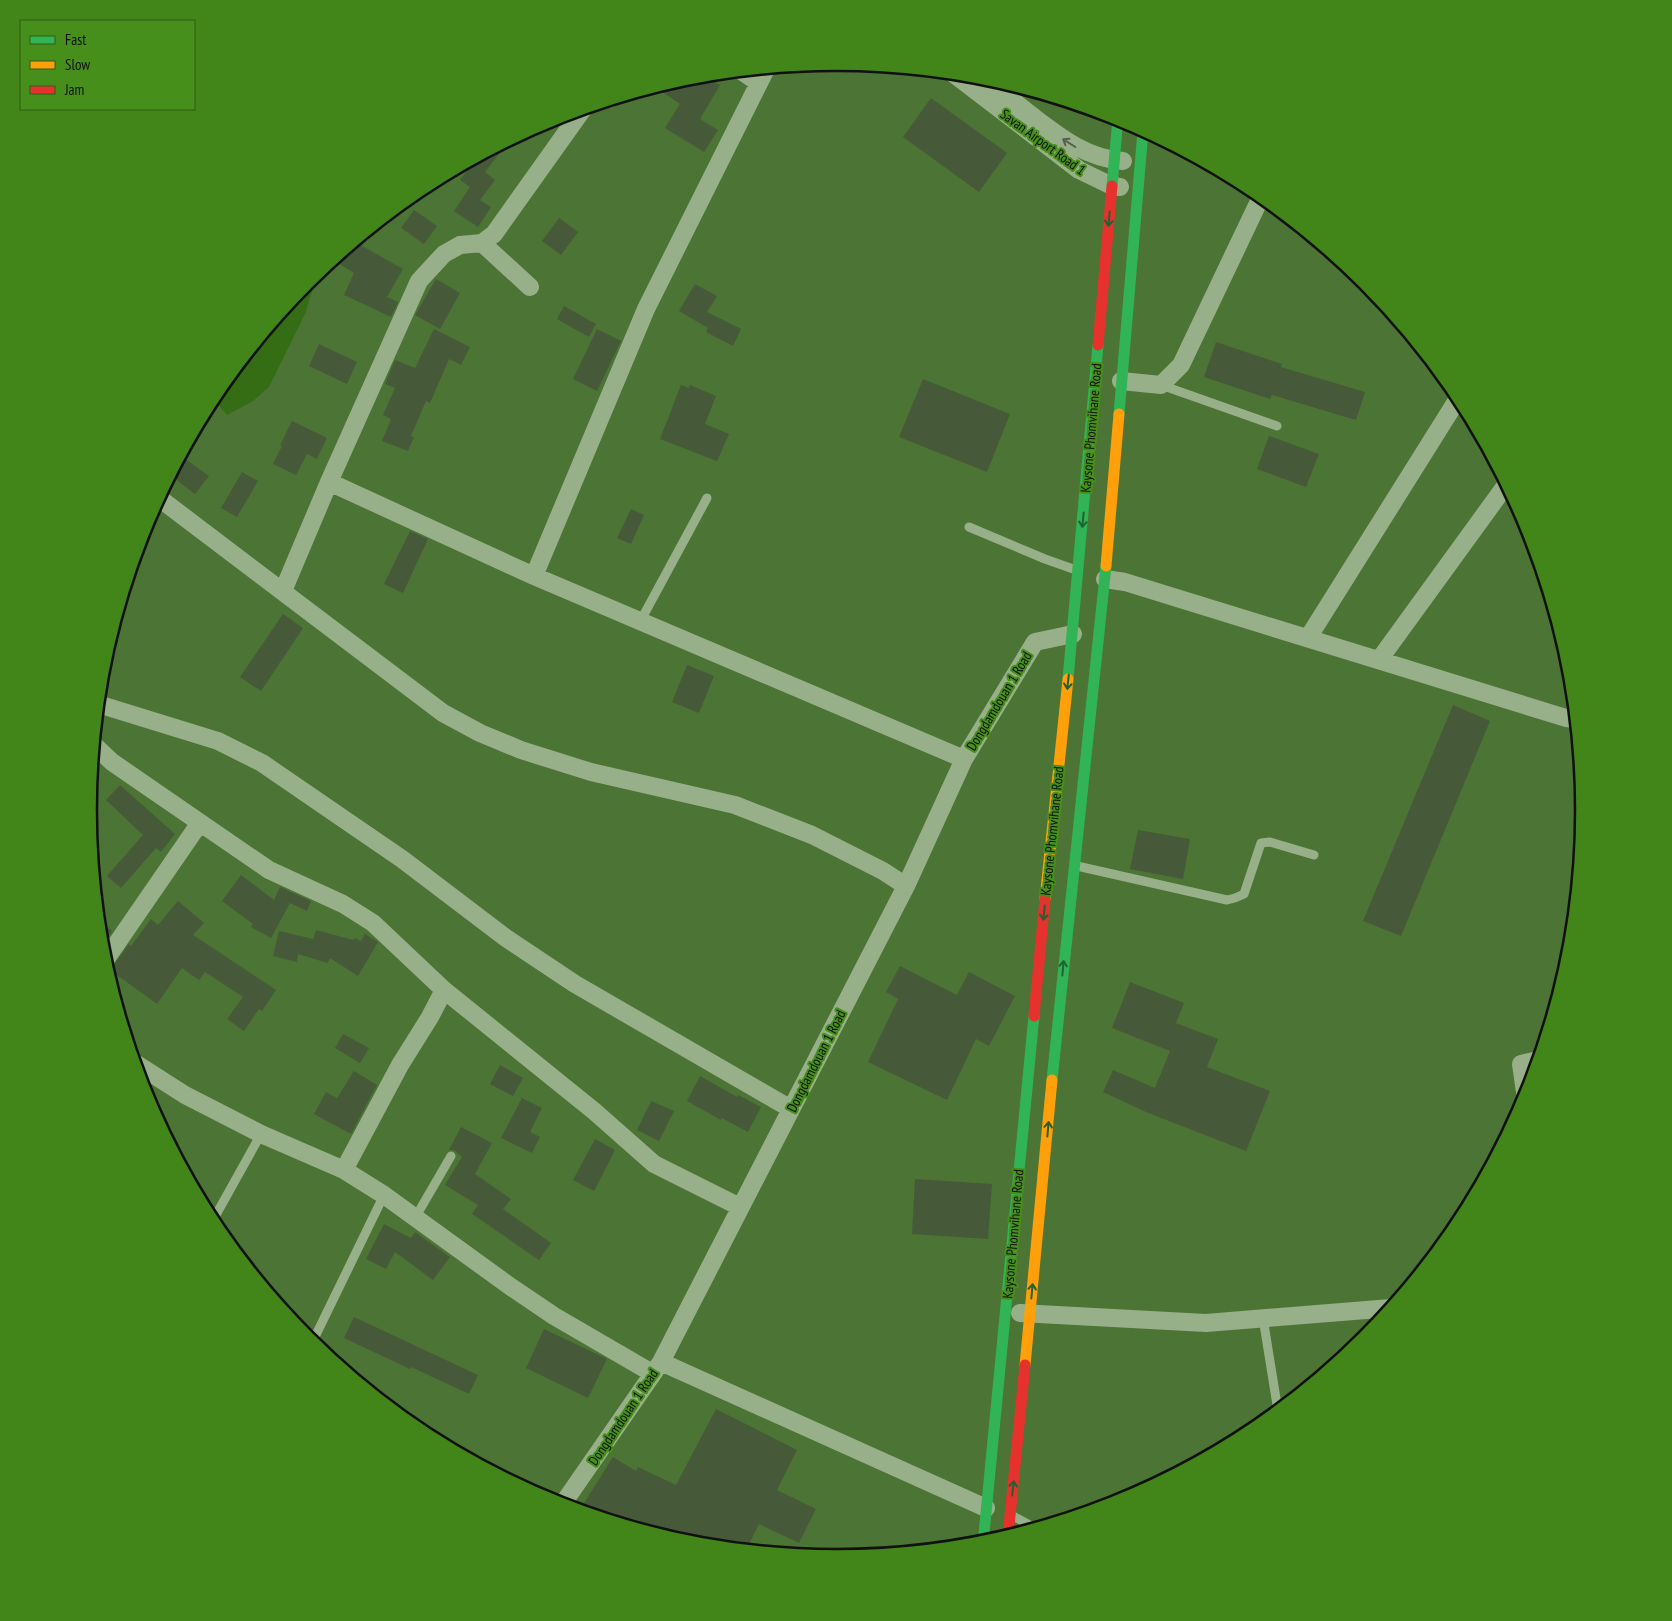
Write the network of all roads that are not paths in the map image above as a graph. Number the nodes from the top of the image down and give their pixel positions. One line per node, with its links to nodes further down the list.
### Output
1 (763, 76): 24 (street)
2 (965, 83): 9 (street, Savan Airport Road 1)
3 (998, 89): 7 (street, Savan Airport Road 1, one-way to 3)
4 (576, 119): 12 (street)
5 (1117, 127): 7 (highway, Kaysone Phomvihane Road)
6 (1142, 138): 8 (highway, Kaysone Phomvihane Road)
7 (1114, 160): 8 (street, Savan Airport Road 1); 9 (highway, Kaysone Phomvihane Road)
8 (1140, 162): 10 (highway, Kaysone Phomvihane Road)
9 (1112, 186): 10 (street, Savan Airport Road 1); 23 (highway, Kaysone Phomvihane Road, one-way to 23)
10 (1138, 189): 14 (highway, Kaysone Phomvihane Road)
11 (1259, 204): 15 (street)
12 (482, 243): 13 (street); 18 (street)
13 (530, 287)
14 (1121, 381): 15 (street); 25 (highway, Kaysone Phomvihane Road)
15 (1161, 385): 17 (lane)
16 (1454, 405): 29 (street)
17 (1278, 426)
18 (329, 482): 24 (street); 26 (street)
19 (1502, 491): 30 (street)
20 (707, 498): 27 (lane)
21 (165, 502): 26 (street)
22 (969, 527): 23 (lane)
23 (1078, 571): 28 (highway, Kaysone Phomvihane Road)
24 (534, 576): 27 (street)
25 (1105, 579): 29 (street); 37 (highway, Kaysone Phomvihane Road)
26 (283, 591): 38 (street)
27 (641, 620): 34 (street)
28 (1073, 634): 34 (street, Dongdamdouan 1 Road); 53 (highway, Kaysone Phomvihane Road, one-way to 53)
29 (1308, 638): 30 (street)
30 (1379, 660): 32 (street)
31 (104, 706): 44 (street)
32 (1569, 718)
33 (99, 750): 35 (street)
34 (964, 759): 38 (street, Dongdamdouan 1 Road)
35 (199, 824): 39 (street); 40 (street)
36 (1314, 855): 37 (lane)
37 (1074, 865): 54 (highway, Kaysone Phomvihane Road, one-way to 37)
38 (906, 886): 44 (street, Dongdamdouan 1 Road)
39 (111, 952)
40 (444, 990): 47 (street); 49 (street)
41 (1531, 1062): 43 (street)
42 (144, 1070): 45 (street)
43 (1523, 1081)
44 (791, 1109): 49 (street, Dongdamdouan 1 Road)
45 (261, 1134): 47 (street); 50 (lane)
46 (451, 1156): 51 (lane)
47 (344, 1170): 48 (street)
48 (384, 1195): 51 (street); 56 (lane)
49 (740, 1208): 57 (street, Dongdamdouan 1 Road)
50 (217, 1214)
51 (416, 1218): 57 (street)
52 (1382, 1309): 55 (street)
53 (1005, 1312): 54 (street); 60 (highway, Kaysone Phomvihane Road)
54 (1030, 1314): 55 (street); 61 (highway, Kaysone Phomvihane Road, one-way to 54)
55 (1263, 1318): 58 (lane)
56 (316, 1335)
57 (656, 1367): 59 (street, Dongdamdouan 1 Road); 60 (street)
58 (1277, 1404)
59 (566, 1498)
60 (986, 1508): 64 (highway, Kaysone Phomvihane Road)
61 (1010, 1514): 62 (lane); 63 (highway, Kaysone Phomvihane Road)
62 (1029, 1524)
63 (1009, 1529)
64 (984, 1535)

